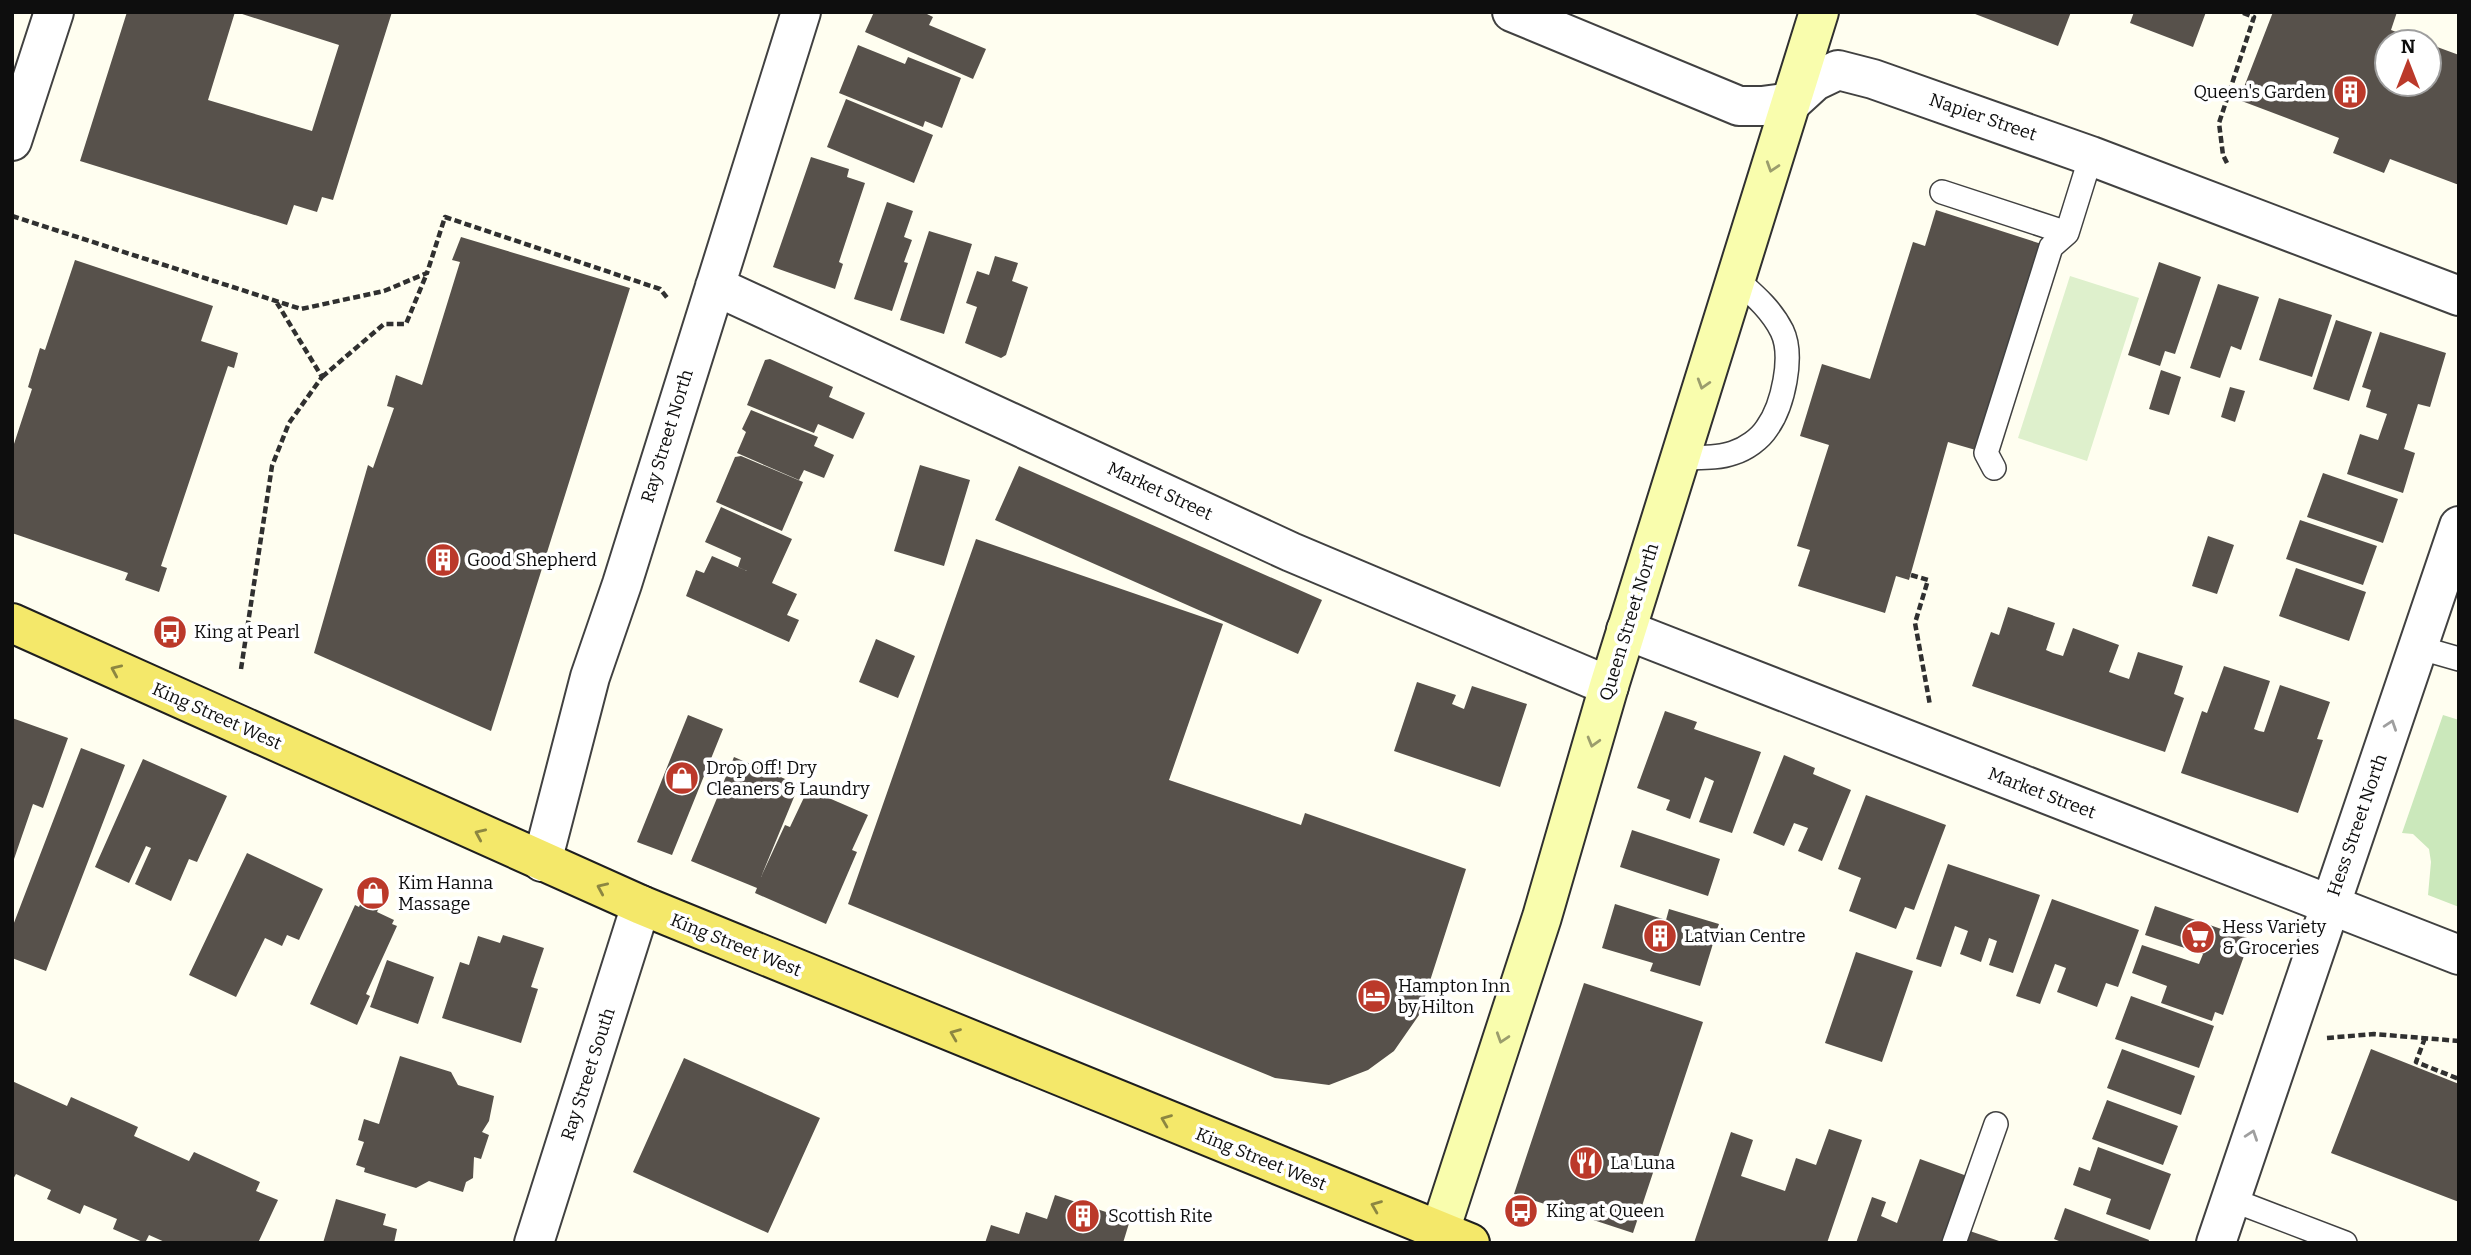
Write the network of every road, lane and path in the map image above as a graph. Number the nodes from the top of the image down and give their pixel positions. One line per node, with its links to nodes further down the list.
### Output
1 (54, 12): 7 (street)
2 (801, 12): 15 (street, Ray Street North)
3 (1511, 12): 6 (street)
4 (1819, 12): 6 (main road, Queen Street North)
5 (2241, 12): 9 (path)
6 (1792, 102): 8 (street, Napier Street); 14 (main road, Queen Street North, one-way to 14)
7 (12, 141)
8 (2091, 156): 12 (lane); 16 (street, Napier Street)
9 (2228, 166)
10 (1941, 192): 12 (lane)
11 (12, 216): 17 (path)
12 (2067, 233): 21 (lane)
13 (427, 273): 17 (path); 18 (path); 19 (path)
14 (1736, 279): 20 (main road, Queen Street North, one-way to 20); 20 (lane)
15 (715, 286): 18 (street, Ray Street North); 29 (street, Market Street)
16 (2459, 296)
17 (276, 302): 19 (path)
18 (698, 338): 31 (street, Ray Street North)
19 (322, 377): 28 (path)
20 (1680, 458): 25 (main road, Queen Street North)
21 (1994, 468)
22 (2459, 526): 26 (street, Hess Street North)
23 (1911, 575): 30 (path)
24 (12, 624): 31 (main road, King Street West, one-way to 24)
25 (1626, 630): 29 (main road, Queen Street North); 33 (street, Market Street)
26 (2417, 648): 27 (lane); 33 (street, Hess Street North, one-way to 26)
27 (2459, 659)
28 (241, 669)
29 (1609, 686): 41 (main road, Queen Street North, one-way to 41)
30 (1932, 717)
31 (542, 862): 32 (main road, King Street West, one-way to 31)
32 (641, 905): 41 (main road, King Street West, one-way to 32); 42 (street, Ray Street South)
33 (2330, 905): 34 (street, Market Street); 40 (street, Hess Street North, one-way to 33)
34 (2453, 947)
35 (2425, 1038): 36 (path); 37 (path); 38 (path)
36 (2320, 1039)
37 (2459, 1041)
38 (2459, 1079)
39 (1996, 1124): 43 (lane)
40 (2230, 1199): 44 (street, Hess Street North); 45 (lane)
41 (1449, 1239)
42 (534, 1243)
43 (1954, 1243)
44 (2216, 1243)
45 (2345, 1243)

